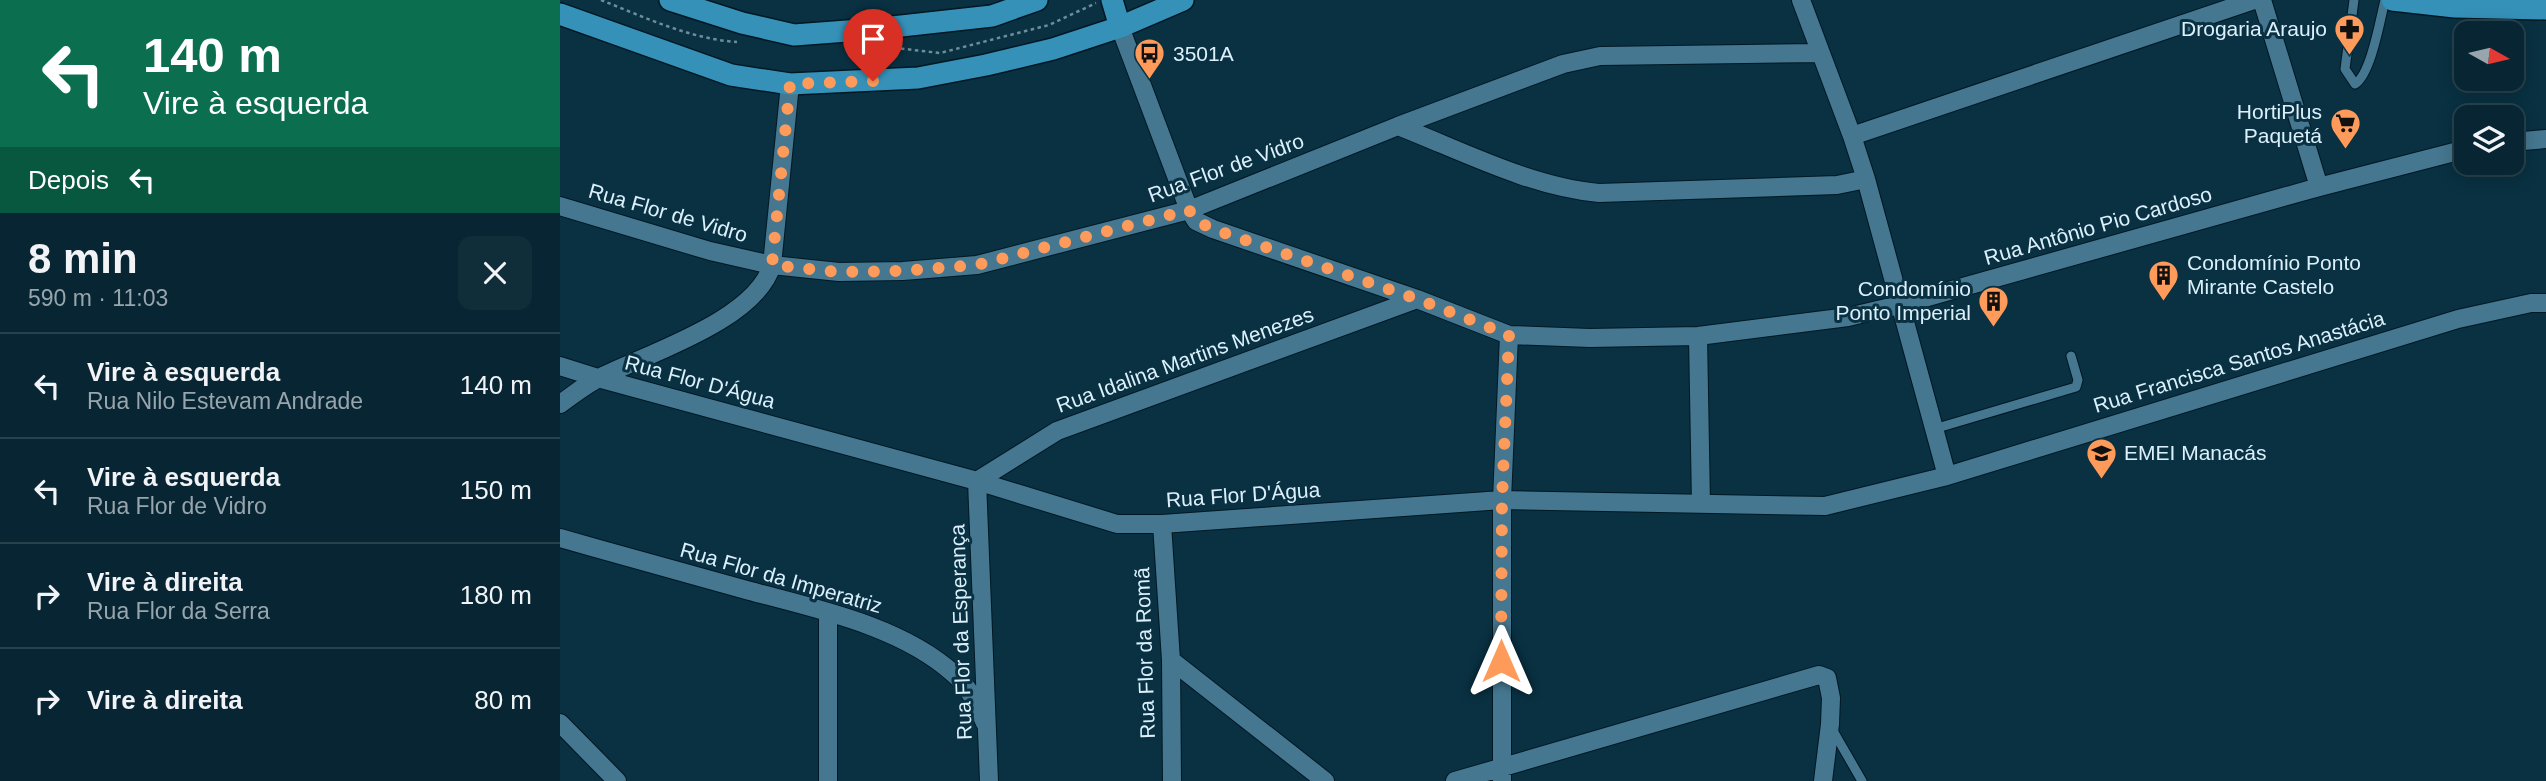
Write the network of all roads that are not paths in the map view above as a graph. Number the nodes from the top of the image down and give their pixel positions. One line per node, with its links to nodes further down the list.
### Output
1 (670, 0): 2 (main road)
2 (1037, 0)
3 (1112, 0): 13 (main road)
4 (1183, 0): 13 (main road)
5 (1801, 0): 14 (street)
6 (2255, 0): 17 (street)
7 (2262, 0): 22 (street)
8 (2354, 0): 9 (lane)
9 (2385, 0)
10 (2392, 0): 11 (main road)
11 (2546, 9)
12 (560, 14): 15 (main road)
13 (1120, 27): 15 (main road); 24 (street)
14 (1821, 53): 16 (street, Rua Flor de Vidro); 17 (street)
15 (790, 84): 25 (street)
16 (1398, 126): 21 (street); 24 (street, Rua Flor de Vidro)
17 (1852, 136): 21 (street)
18 (2546, 139): 19 (street)
19 (2524, 141)
20 (2454, 152): 22 (street, Rua Antônio Pio Cardoso)
21 (1866, 179): 28 (street)
22 (2319, 187): 28 (street, Rua Antônio Pio Cardoso)
23 (560, 206): 25 (street, Rua Flor de Vidro)
24 (1189, 210): 25 (street, Rua Flor de Vidro); 26 (street, Rua Antônio Pio Cardoso)
25 (772, 265): 33 (street)
26 (1417, 299): 29 (street, Rua Antônio Pio Cardoso); 37 (street, Rua Idalina Martins Menezes)
27 (2546, 303): 36 (street, Rua Francisca Santos Anastácia)
28 (1899, 305): 30 (street, Rua Antônio Pio Cardoso); 35 (street)
29 (1509, 335): 30 (street, Rua Antônio Pio Cardoso); 38 (street)
30 (1698, 336): 39 (street)
31 (2071, 356): 35 (lane)
32 (560, 366): 33 (street, Rua Flor D'Água)
33 (598, 378): 34 (street); 37 (street, Rua Flor D'Água)
34 (560, 404)
35 (1934, 429): 36 (street)
36 (1948, 476): 39 (street, Rua Flor D'Água)
37 (977, 481): 40 (street, Rua Flor D'Água); 46 (street, Rua Flor da Esperança)
38 (1502, 500): 39 (street, Rua Flor D'Água); 40 (street, Rua Flor D'Água); 47 (street)
39 (1701, 503)
40 (1162, 524): 43 (street, Rua Flor da Romã)
41 (560, 538): 42 (street, Rua Flor da Imperatriz)
42 (828, 613): 46 (street, Rua Flor da Imperatriz); 49 (street)
43 (1171, 660): 51 (street, Rua Flor da Romã); 52 (street)
44 (560, 723): 48 (street)
45 (1830, 724): 47 (street); 54 (street); 55 (lane)
46 (989, 733): 50 (street, Rua Flor da Esperança)
47 (1502, 775): 53 (street)
48 (617, 781)
49 (828, 781)
50 (989, 781)
51 (1172, 781)
52 (1325, 781)
53 (1455, 781)
54 (1823, 781)
55 (1862, 781)

